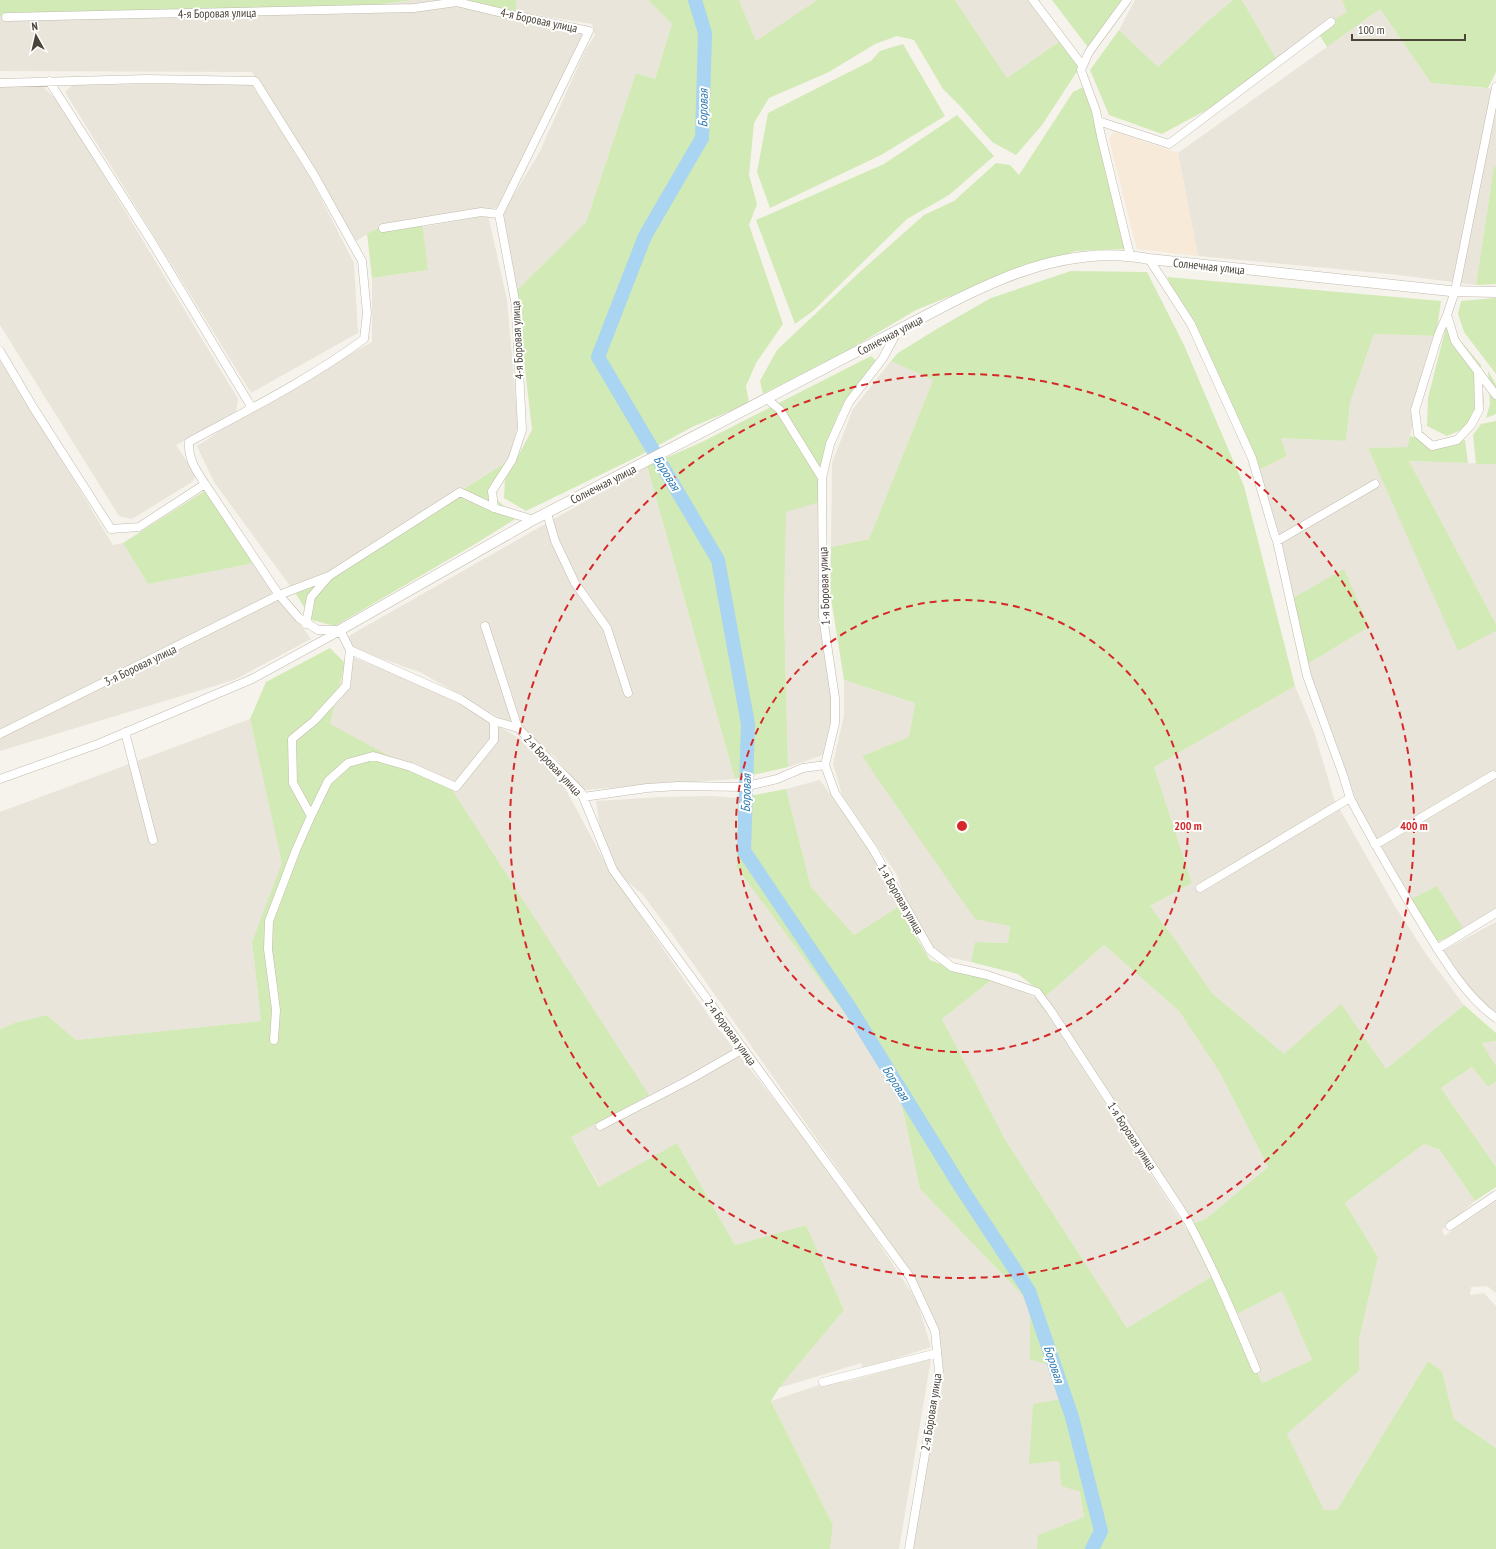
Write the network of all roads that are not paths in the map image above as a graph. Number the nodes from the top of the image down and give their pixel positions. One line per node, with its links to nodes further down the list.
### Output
1 (1033, 0): 5 (street)
2 (1127, 0): 5 (street)
3 (6, 17): 10 (street, 4-я Боровая улица)
4 (1331, 22): 9 (street)
5 (1082, 65): 9 (street)
6 (49, 81): 7 (street); 22 (street); 22 (street)
7 (0, 83)
8 (1496, 87): 14 (street)
9 (1098, 121): 12 (street)
10 (499, 214): 11 (street); 26 (street, 4-я Боровая улица)
11 (383, 228)
12 (1130, 255): 13 (street, Солнечная улица); 17 (street, Солнечная улица)
13 (1149, 259): 14 (street, Солнечная улица); 29 (street)
14 (1455, 292): 15 (street, Солнечная улица); 16 (street)
15 (1496, 292)
16 (1448, 315): 19 (street); 19 (street)
17 (898, 330): 21 (street, Солнечная улица); 23 (street, 1-я Боровая улица)
18 (0, 351): 24 (street)
19 (1478, 370): 20 (street)
20 (1496, 395)
21 (767, 399): 23 (street); 27 (street, Солнечная улица)
22 (252, 408): 24 (street)
23 (822, 478): 41 (street, 1-я Боровая улица)
24 (205, 484): 31 (street)
25 (1375, 484): 29 (street)
26 (494, 508): 28 (street); 30 (street)
27 (547, 513): 28 (street, Солнечная улица); 36 (street)
28 (534, 520): 34 (street, Солнечная улица)
29 (1277, 541): 45 (street)
30 (329, 576): 31 (street, 3-я Боровая улица); 32 (street)
31 (279, 595): 32 (street); 40 (street, 3-я Боровая улица)
32 (306, 624): 34 (street)
33 (485, 626): 38 (street)
34 (340, 630): 35 (street); 39 (street)
35 (350, 650): 37 (street, 2-я Боровая улица); 46 (street)
36 (628, 693)
37 (494, 721): 38 (street, 2-я Боровая улица); 46 (street)
38 (518, 728): 44 (street, 2-я Боровая улица)
39 (125, 732): 43 (street); 47 (street)
40 (0, 734)
41 (825, 765): 44 (street); 59 (street, 1-я Боровая улица)
42 (1493, 775): 48 (street)
43 (0, 779)
44 (583, 797): 54 (street, 2-я Боровая улица)
45 (1350, 798): 48 (street); 49 (street)
46 (311, 816): 53 (street)
47 (153, 840)
48 (1374, 845): 51 (street)
49 (1200, 888)
50 (1496, 913): 51 (street)
51 (1437, 949): 52 (street)
52 (1496, 1018)
53 (274, 1040)
54 (743, 1048): 55 (street); 58 (street, 2-я Боровая улица)
55 (600, 1126)
56 (1496, 1195): 57 (street)
57 (1450, 1226)
58 (937, 1353): 60 (street); 61 (street, 2-я Боровая улица)
59 (1256, 1369)
60 (823, 1382)
61 (909, 1549)

